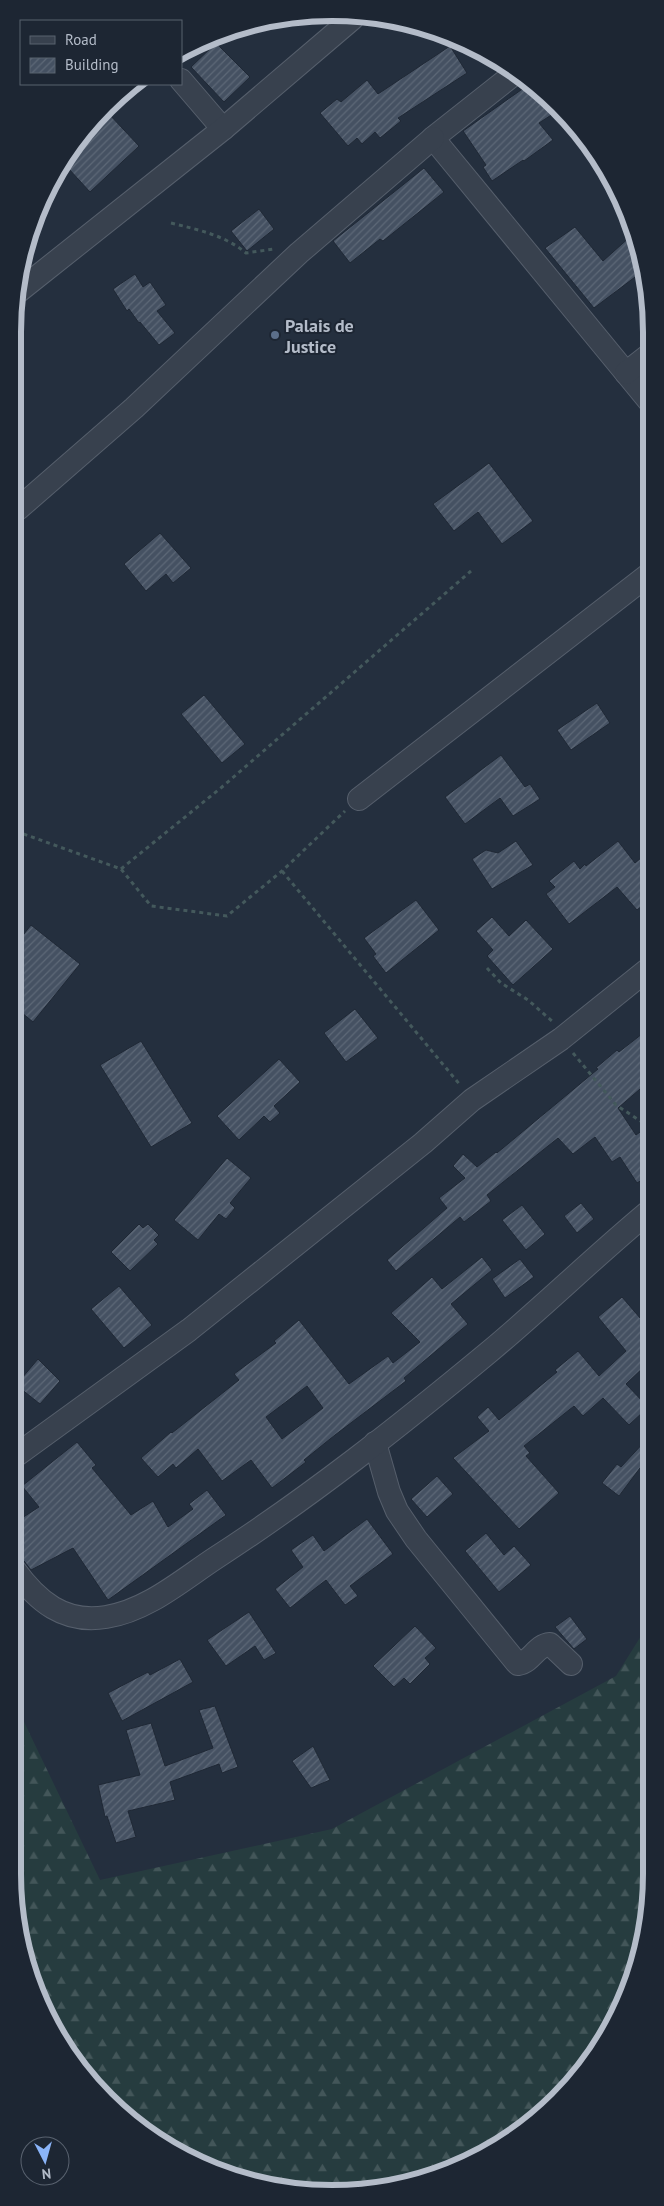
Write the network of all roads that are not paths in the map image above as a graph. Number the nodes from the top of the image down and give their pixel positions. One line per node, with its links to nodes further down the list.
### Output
1 (349, 22): 4 (street)
2 (510, 77): 5 (street)
3 (182, 81): 4 (street)
4 (223, 129): 6 (street)
5 (433, 138): 8 (street); 10 (street)
6 (25, 286)
7 (643, 360): 8 (street)
8 (626, 373): 9 (street)
9 (643, 394)
10 (21, 506)
11 (643, 579): 12 (street)
12 (358, 799)
13 (643, 973): 16 (street)
14 (643, 1217): 15 (street)
15 (375, 1443): 17 (street); 18 (street)
16 (21, 1452)
17 (21, 1578)
18 (571, 1664)

